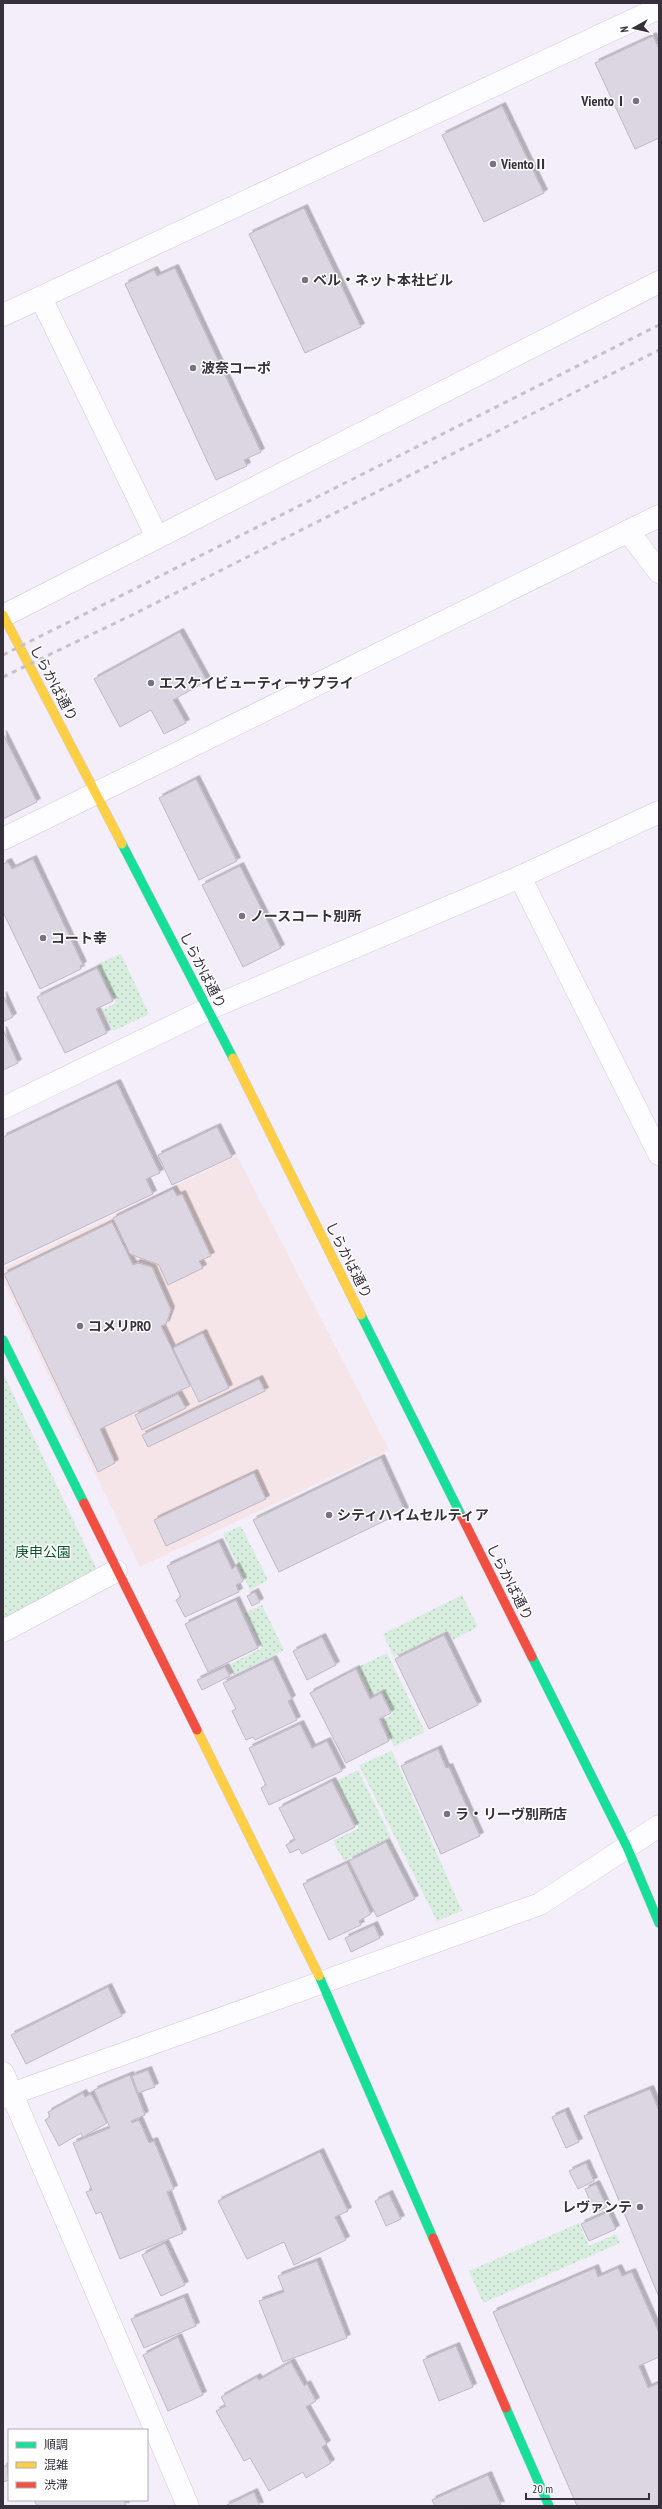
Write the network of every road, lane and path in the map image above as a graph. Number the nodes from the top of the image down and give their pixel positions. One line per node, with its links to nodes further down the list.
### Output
1 (659, 8): 3 (street)
2 (659, 282): 7 (street)
3 (41, 298): 4 (street); 7 (street)
4 (3, 315)
5 (659, 516): 6 (street)
6 (628, 531): 8 (street); 10 (street)
7 (157, 537): 9 (street)
8 (659, 572)
9 (3, 616): 10 (street, しらかば通り)
10 (95, 793): 12 (street); 14 (street, しらかば通り)
11 (659, 812): 13 (street)
12 (3, 839)
13 (520, 877): 14 (street); 16 (street)
14 (208, 1010): 15 (street); 21 (street, しらかば通り)
15 (3, 1108)
16 (659, 1154)
17 (3, 1340): 18 (street)
18 (116, 1571): 19 (street); 23 (street)
19 (3, 1631)
20 (659, 1826): 21 (street)
21 (627, 1847): 22 (street, しらかば通り); 23 (street)
22 (659, 1923)
23 (322, 1982): 25 (street); 27 (street)
24 (3, 2073): 25 (street)
25 (8, 2096): 26 (street)
26 (188, 2506)
27 (549, 2506)

